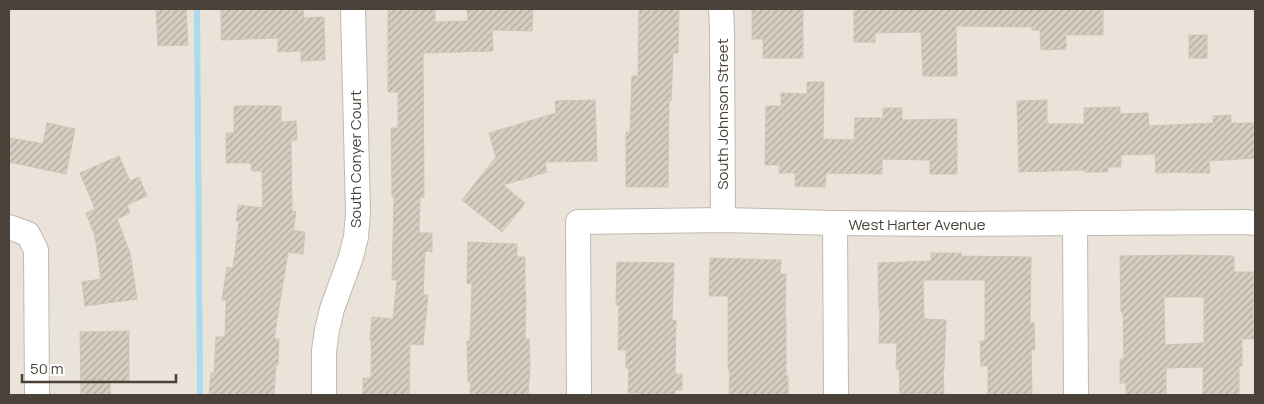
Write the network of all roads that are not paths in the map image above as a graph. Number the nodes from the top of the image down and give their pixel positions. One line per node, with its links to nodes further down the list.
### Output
1 (353, 9): 9 (street, South Conyer Court)
2 (721, 9): 3 (street, South Johnson Street)
3 (722, 220): 4 (street, West Harter Avenue); 10 (street, West Harter Avenue)
4 (835, 223): 6 (street, West Harter Avenue); 11 (street)
5 (1255, 223): 6 (street, West Harter Avenue)
6 (1075, 224): 12 (street)
7 (18, 230): 8 (street)
8 (37, 395)
9 (324, 395)
10 (579, 395)
11 (836, 395)
12 (1076, 395)

